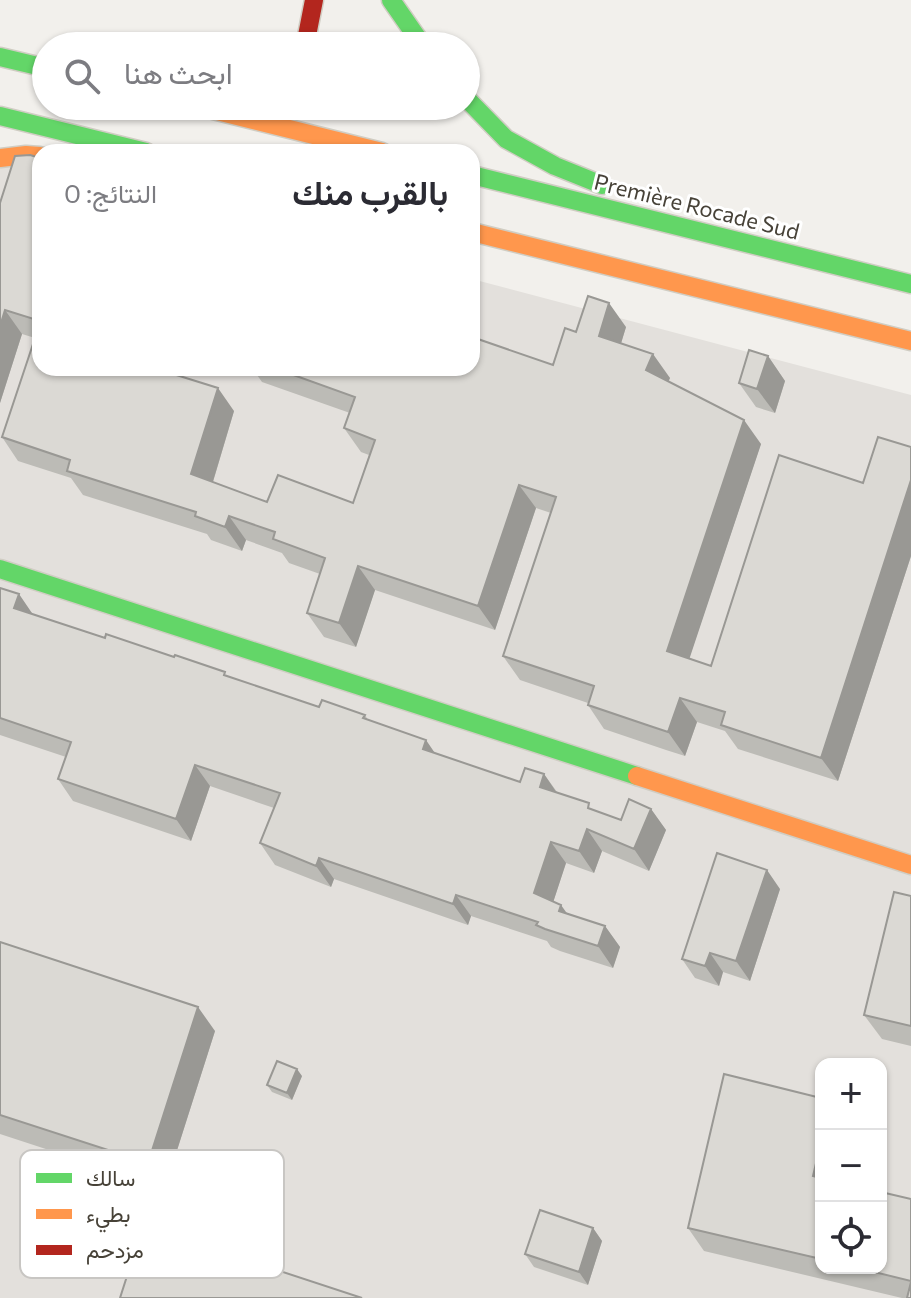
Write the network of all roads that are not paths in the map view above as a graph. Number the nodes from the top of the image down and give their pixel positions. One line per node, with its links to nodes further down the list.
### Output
1 (314, 0): 3 (main road)
2 (391, 0): 4 (main road)
3 (308, 32)
4 (413, 32)
5 (2, 58): 6 (main road); 7 (main road)
6 (32, 59)
7 (32, 65)
8 (480, 112): 17 (main road)
9 (0, 116): 11 (main road)
10 (253, 120): 12 (main road)
11 (114, 144)
12 (350, 144)
13 (32, 155): 14 (main road)
14 (0, 158)
15 (480, 177): 17 (main road, Première Rocade Sud)
16 (480, 234): 19 (main road)
17 (761, 246): 18 (main road, Première Rocade Sud)
18 (911, 284)
19 (911, 341)
20 (0, 569): 21 (main road)
21 (911, 865)

